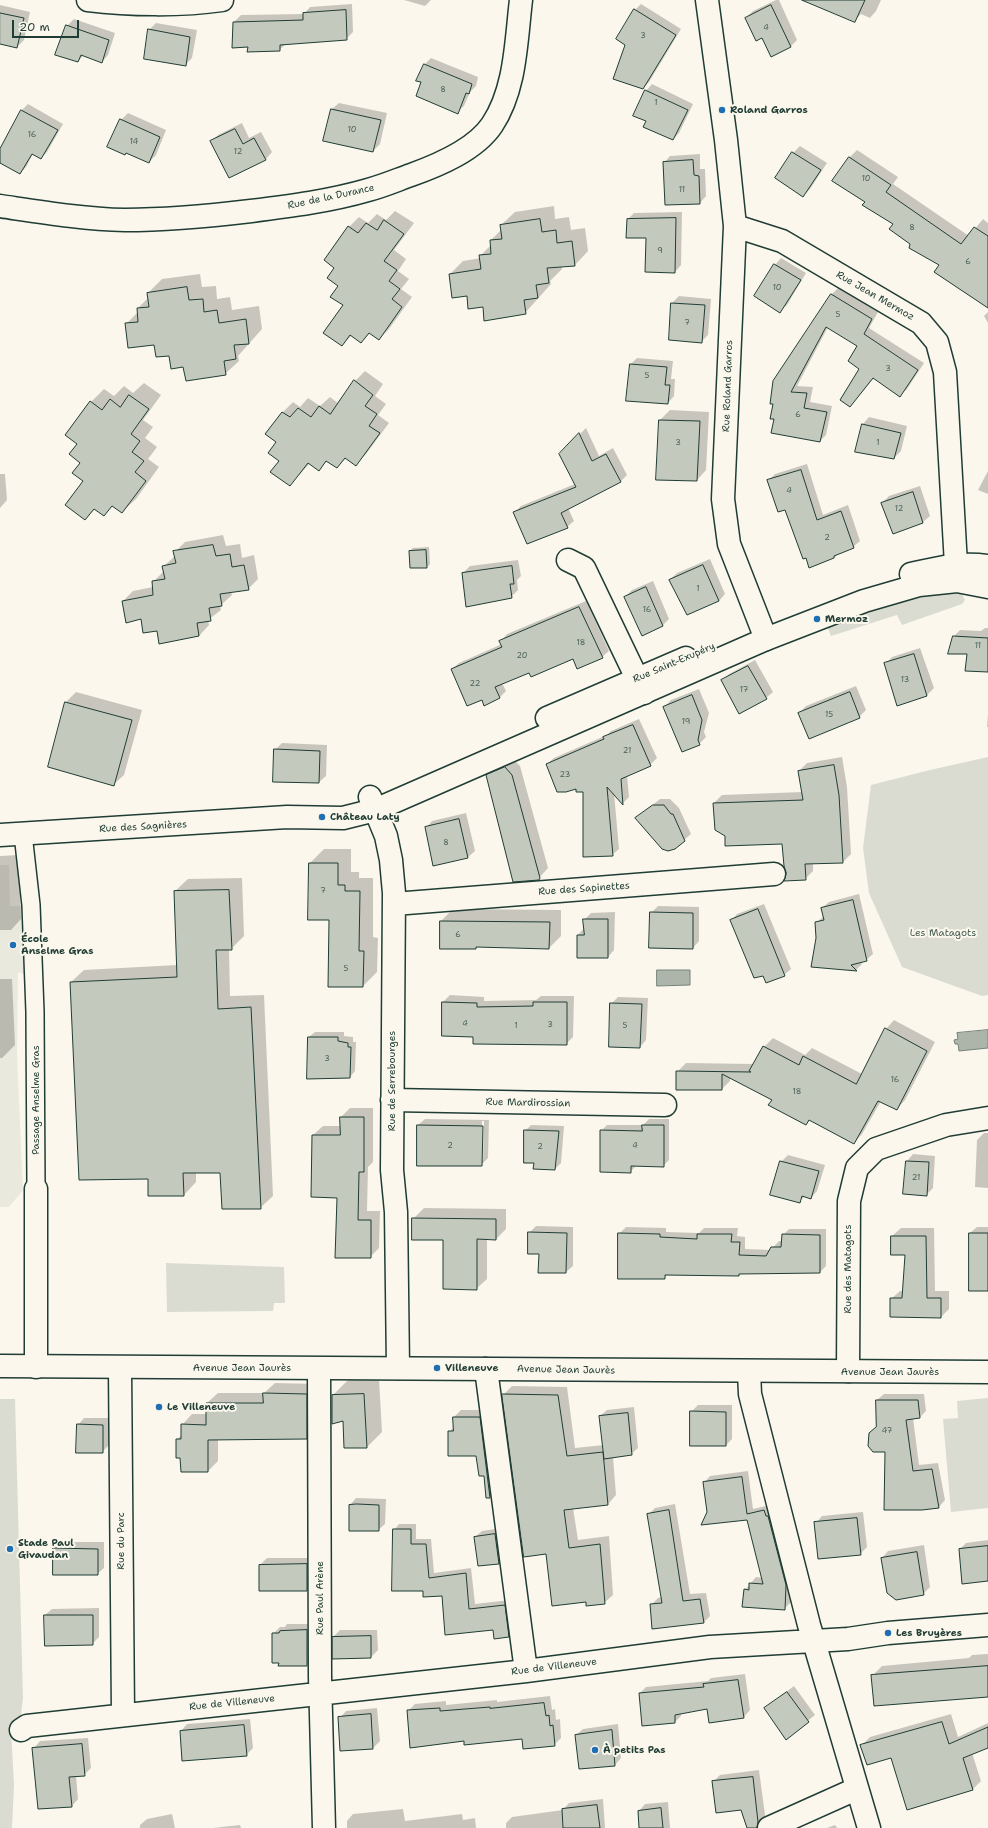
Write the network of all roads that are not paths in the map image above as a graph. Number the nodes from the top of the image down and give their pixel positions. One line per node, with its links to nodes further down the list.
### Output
1 (88, 0): 2 (street)
2 (222, 0)
3 (521, 0): 5 (street, Rue de la Durance)
4 (707, 0): 6 (street, Rue Roland Garros)
5 (0, 206)
6 (734, 226): 8 (street, Rue Jean Mermoz); 11 (street, Rue Roland Garros)
7 (568, 560): 12 (street)
8 (956, 565): 9 (street, Rue Saint-Exupéry); 10 (street); 11 (street, Rue Saint-Exupéry)
9 (988, 566)
10 (980, 585): 11 (street, Rue Saint-Exupéry)
11 (763, 633): 12 (street, Rue Saint-Exupéry)
12 (640, 685): 13 (street, Rue Saint-Exupéry)
13 (373, 803): 14 (street, Rue des Sagnières); 17 (street, Rue de Serrebourges)
14 (23, 834): 15 (street, Rue des Sagnières); 21 (street, Passage Anselme Gras)
15 (0, 836)
16 (774, 874): 17 (street, Rue des Sapinettes)
17 (394, 904): 18 (street, Rue de Serrebourges)
18 (392, 1100): 19 (street, Rue Mardirossian); 25 (street, Rue de Serrebourges)
19 (665, 1105)
20 (988, 1118): 28 (street, Rue des Matagots)
21 (36, 1189): 23 (street, Passage Anselme Gras)
22 (0, 1366): 23 (street, Avenue Jean Jaurès)
23 (36, 1367): 24 (street, Avenue Jean Jaurès)
24 (120, 1368): 26 (street, Avenue Jean Jaurès); 35 (street, Rue du Parc)
25 (398, 1368): 26 (street, Avenue Jean Jaurès); 27 (street, Avenue Jean Jaurès)
26 (320, 1369): 34 (street, Rue Paul Arène)
27 (486, 1369): 29 (street, Avenue Jean Jaurès); 33 (street)
28 (848, 1371): 29 (street, Avenue Jean Jaurès); 30 (street, Avenue Jean Jaurès)
29 (750, 1372): 32 (street)
30 (988, 1372)
31 (988, 1625): 32 (street, Rue de Villeneuve)
32 (813, 1640): 33 (street, Rue de Villeneuve); 37 (street)
33 (526, 1671): 34 (street, Rue de Villeneuve)
34 (320, 1693): 35 (street, Rue de Villeneuve); 38 (street, Rue Paul Arène)
35 (123, 1715): 36 (street, Rue de Villeneuve)
36 (21, 1730)
37 (856, 1789): 39 (street); 40 (street)
38 (324, 1828)
39 (769, 1828)
40 (869, 1828)

